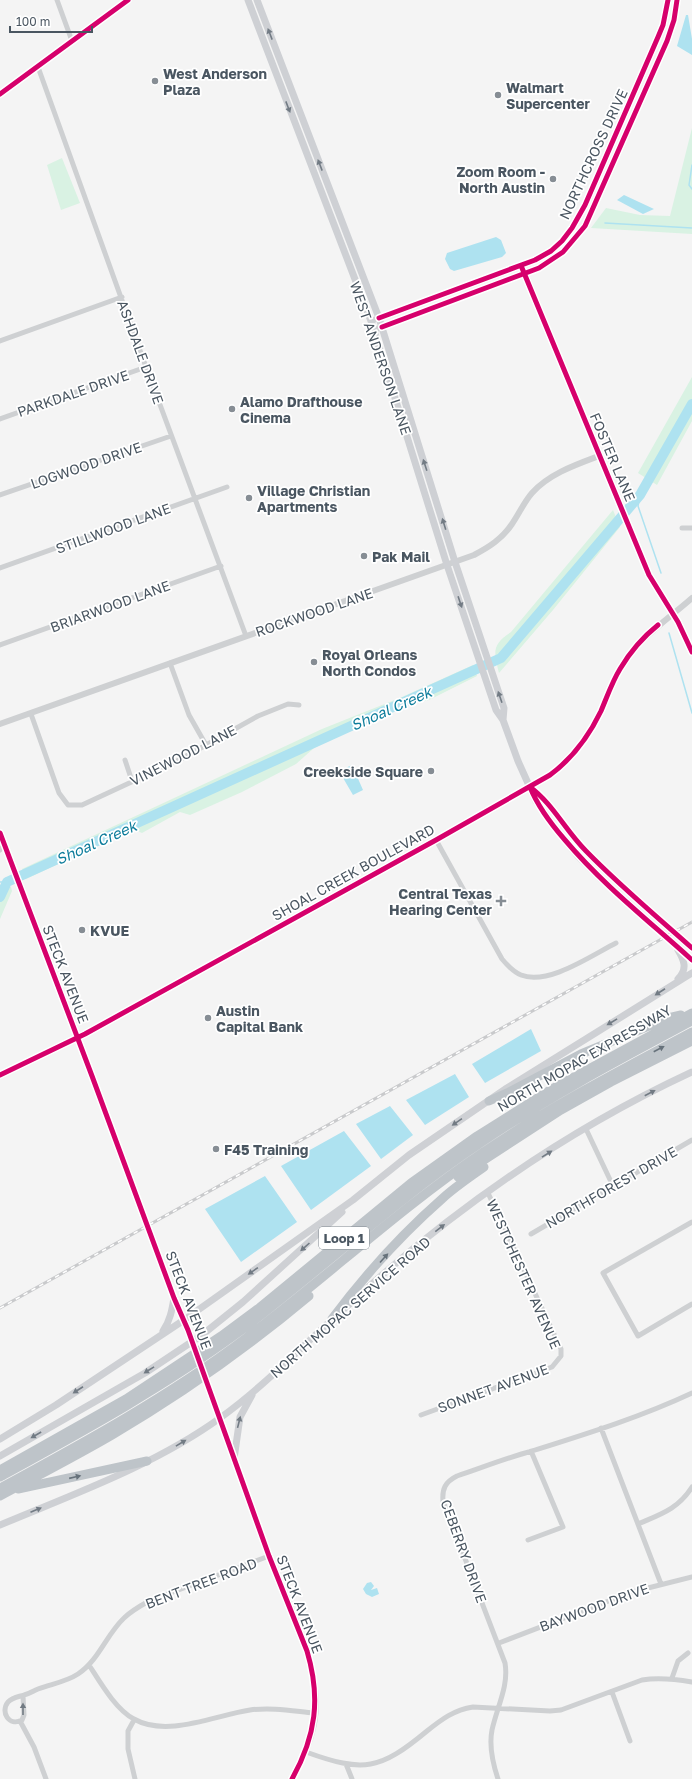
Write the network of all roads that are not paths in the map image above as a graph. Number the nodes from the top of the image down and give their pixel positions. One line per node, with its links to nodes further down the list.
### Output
1 (58, 0): 7 (street)
2 (128, 0): 7 (main road)
3 (248, 0): 10 (main road, WEST ANDERSON LANE)
4 (257, 0): 8 (main road, WEST ANDERSON LANE, one-way to 4)
5 (668, 0): 11 (street, NORTHCROSS DRIVE)
6 (677, 0): 12 (street, NORTHCROSS DRIVE)
7 (72, 41): 9 (main road)
8 (281, 64): 10 (main road); 14 (main road, WEST ANDERSON LANE, one-way to 8)
9 (38, 67): 13 (main road); 23 (street, ASHDALE DRIVE)
10 (273, 67): 16 (main road, WEST ANDERSON LANE, one-way to 16)
11 (641, 77): 12 (street); 15 (street, NORTHCROSS DRIVE)
12 (650, 81): 17 (street, NORTHCROSS DRIVE)
13 (0, 94)
14 (330, 190): 16 (main road); 19 (main road, WEST ANDERSON LANE)
15 (590, 192): 17 (street); 20 (street, NORTHCROSS DRIVE)
16 (321, 193): 18 (main road, WEST ANDERSON LANE)
17 (600, 196): 21 (street, NORTHCROSS DRIVE)
18 (334, 227): 19 (main road); 26 (main road, WEST ANDERSON LANE)
19 (358, 264): 25 (main road, WEST ANDERSON LANE)
20 (522, 266): 21 (street, FOSTER LANE); 22 (street, NORTHCROSS DRIVE)
21 (525, 274): 24 (street, NORTHCROSS DRIVE); 35 (street, FOSTER LANE)
22 (452, 291): 24 (street); 25 (street, NORTHCROSS DRIVE)
23 (122, 298): 29 (street); 30 (street, ASHDALE DRIVE)
24 (456, 299): 27 (street, NORTHCROSS DRIVE)
25 (379, 318): 26 (street, NORTHCROSS DRIVE); 27 (main road, WEST ANDERSON LANE)
26 (371, 321): 28 (main road, WEST ANDERSON LANE)
27 (382, 327): 28 (street, NORTHCROSS DRIVE); 33 (main road, WEST ANDERSON LANE)
28 (374, 330): 34 (main road, WEST ANDERSON LANE)
29 (0, 341)
30 (146, 368): 31 (street, PARKDALE DRIVE); 32 (street, ASHDALE DRIVE)
31 (0, 419)
32 (171, 436): 37 (street, LOGWOOD DRIVE); 38 (street, ASHDALE DRIVE)
33 (420, 451): 34 (main road); 41 (main road, WEST ANDERSON LANE, one-way to 33)
34 (413, 454): 42 (main road, WEST ANDERSON LANE)
35 (599, 456): 41 (street, ROCKWOOD LANE); 46 (street, FOSTER LANE)
36 (226, 487): 38 (street, STILLWOOD LANE)
37 (0, 495)
38 (195, 498): 43 (street, ASHDALE DRIVE); 44 (street, STILLWOOD LANE)
39 (682, 528): 40 (street)
40 (692, 528)
41 (455, 562): 42 (street, ROCKWOOD LANE); 47 (main road, WEST ANDERSON LANE)
42 (447, 565): 48 (street, ROCKWOOD LANE); 49 (main road, WEST ANDERSON LANE, one-way to 49)
43 (221, 566): 48 (street, ASHDALE DRIVE); 50 (street, BRIARWOOD LANE)
44 (0, 568)
45 (692, 598): 46 (street, SHOAL CREEK BOULEVARD)
46 (673, 613): 51 (street, FOSTER LANE); 60 (street, SHOAL CREEK BOULEVARD)
47 (480, 635): 49 (main road); 53 (main road, WEST ANDERSON LANE)
48 (246, 636): 52 (street, ROCKWOOD LANE)
49 (472, 637): 53 (main road, WEST ANDERSON LANE)
50 (0, 645)
51 (692, 652)
52 (170, 663): 55 (street, ROCKWOOD LANE); 57 (street)
53 (489, 676): 60 (main road, WEST ANDERSON LANE)
54 (299, 705): 57 (street, VINEWOOD LANE)
55 (30, 714): 56 (street, ROCKWOOD LANE); 59 (street, VINEWOOD LANE)
56 (0, 724)
57 (206, 745): 59 (street, VINEWOOD LANE)
58 (125, 760): 59 (street)
59 (132, 781)
60 (530, 787): 62 (street, SHOAL CREEK BOULEVARD); 65 (main road, WEST ANDERSON LANE); 66 (main road, WEST ANDERSON LANE)
61 (0, 833): 63 (street, STECK AVENUE)
62 (436, 840): 64 (street); 73 (street, SHOAL CREEK BOULEVARD)
63 (2, 847): 73 (street, STECK AVENUE)
64 (616, 943)
65 (675, 944): 67 (main road, WEST ANDERSON LANE); 69 (main road)
66 (692, 948)
67 (692, 960)
68 (692, 973): 69 (main road)
69 (676, 982): 77 (main road, one-way to 77)
70 (692, 1013): 77 (highway); 102 (highway, NORTH MOPAC EXPRESSWAY / Loop 1)
71 (692, 1021): 103 (highway)
72 (692, 1032): 105 (highway, one-way to 72)
73 (78, 1038): 76 (street, SHOAL CREEK BOULEVARD); 86 (street, STECK AVENUE)
74 (692, 1041): 79 (highway, Loop 1)
75 (692, 1072): 78 (main road, NORTH MOPAC SERVICE ROAD, one-way to 75)
76 (0, 1075)
77 (489, 1101): 83 (main road, one-way to 83)
78 (586, 1129): 81 (street); 82 (main road, NORTH MOPAC SERVICE ROAD, one-way to 78)
79 (524, 1132): 88 (highway, one-way to 79); 105 (highway, Loop 1)
80 (692, 1140): 81 (street, NORTHFOREST DRIVE)
81 (613, 1186): 85 (street, NORTHFOREST DRIVE)
82 (488, 1193): 88 (main road, NORTH MOPAC SERVICE ROAD, one-way to 82); 91 (street, WESTCHESTER AVENUE)
83 (353, 1200): 89 (main road, one-way to 89); 99 (main road, one-way to 99)
84 (692, 1222): 87 (street)
85 (531, 1234)
86 (174, 1298): 89 (street, STECK AVENUE); 90 (main road)
87 (692, 1304)
88 (332, 1319): 92 (main road, NORTH MOPAC SERVICE ROAD)
89 (184, 1320): 90 (main road); 95 (street, STECK AVENUE)
90 (161, 1334): 97 (main road, one-way to 97)
91 (561, 1356): 94 (street, SONNET AVENUE)
92 (256, 1389): 95 (main road, NORTH MOPAC SERVICE ROAD); 100 (main road, one-way to 92)
93 (692, 1393): 96 (street, CEBERRY DRIVE)
94 (421, 1415)
95 (220, 1418): 100 (street, STECK AVENUE); 101 (main road, NORTH MOPAC SERVICE ROAD, one-way to 95)
96 (601, 1428): 98 (street, CEBERRY DRIVE); 107 (street)
97 (0, 1439)
98 (531, 1451): 109 (street); 113 (street, CEBERRY DRIVE)
99 (0, 1456)
100 (234, 1459): 110 (street, STECK AVENUE)
101 (147, 1461): 105 (highway, one-way to 101); 108 (main road, NORTH MOPAC SERVICE ROAD, one-way to 101)
102 (0, 1470)
103 (0, 1477)
104 (692, 1487): 107 (street)
105 (4, 1489): 106 (highway, Loop 1)
106 (0, 1496)
107 (638, 1524): 112 (street)
108 (0, 1525)
109 (528, 1540)
110 (269, 1556): 115 (street, BENT TREE ROAD); 121 (street, STECK AVENUE)
111 (692, 1577): 112 (street, BAYWOOD DRIVE)
112 (661, 1584): 113 (street, BAYWOOD DRIVE)
113 (498, 1643): 120 (street, CEBERRY DRIVE)
114 (688, 1653): 116 (street)
115 (89, 1666): 119 (street, BENT TREE ROAD); 123 (street)
116 (672, 1678): 117 (street); 118 (street)
117 (692, 1682)
118 (612, 1692): 120 (street); 125 (street)
119 (23, 1696): 122 (street, BENT TREE ROAD); 124 (street, one-way to 119)
120 (498, 1708): 127 (street); 132 (street, CEBERRY DRIVE)
121 (314, 1713): 123 (street); 126 (street, STECK AVENUE)
122 (2, 1717): 124 (street)
123 (134, 1720): 129 (street)
124 (20, 1721): 128 (street)
125 (630, 1741)
126 (306, 1752): 127 (street); 130 (street, STECK AVENUE)
127 (346, 1764): 131 (street)
128 (46, 1779)
129 (136, 1779)
130 (292, 1779)
131 (352, 1779)
132 (498, 1779)

